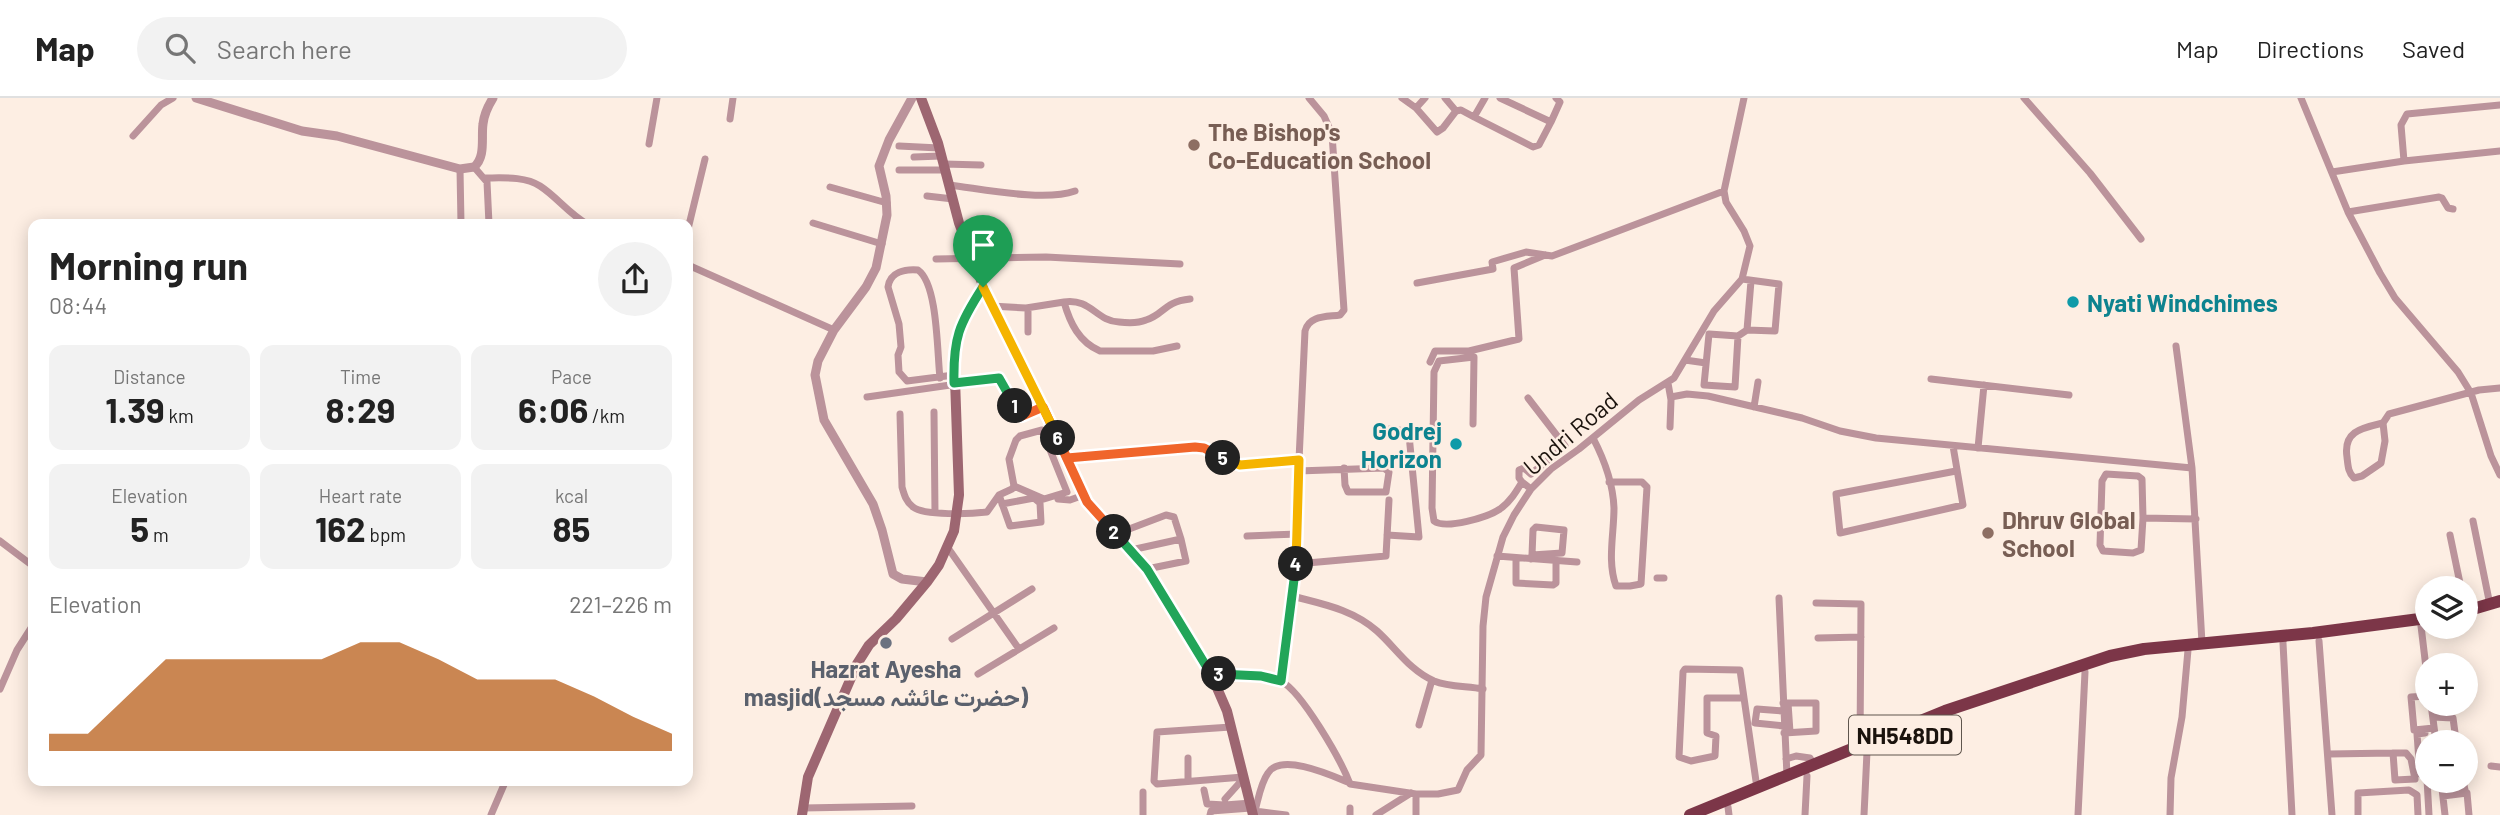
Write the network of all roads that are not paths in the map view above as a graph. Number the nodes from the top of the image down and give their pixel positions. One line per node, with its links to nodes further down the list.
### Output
1 (173, 98): 24 (street)
2 (195, 98): 34 (street)
3 (493, 98): 33 (street)
4 (657, 98): 25 (street)
5 (733, 98): 22 (street)
6 (912, 98): 44 (street)
7 (921, 98): 30 (main road)
8 (1309, 98): 100 (street)
9 (1402, 98): 19 (street)
10 (1425, 98): 19 (street)
11 (1445, 98): 20 (street)
12 (1485, 98): 21 (street)
13 (1500, 98): 23 (street)
14 (1556, 98): 23 (street)
15 (1744, 98): 41 (street)
16 (2024, 98): 52 (street)
17 (2301, 98): 36 (street)
18 (2500, 105): 31 (street)
19 (1416, 108): 20 (street)
20 (1456, 111): 21 (street)
21 (1474, 117): 23 (street)
22 (730, 119)
23 (1551, 122)
24 (133, 136)
25 (649, 144)
26 (899, 146): 30 (street)
27 (2500, 151): 31 (street)
28 (914, 157): 30 (street)
29 (705, 159): 50 (street)
30 (942, 159): 32 (street); 35 (street); 38 (main road)
31 (2403, 161): 36 (street)
32 (981, 165)
33 (474, 167): 34 (street); 37 (street)
34 (460, 169): 47 (street)
35 (899, 170)
36 (2332, 172): 46 (street)
37 (485, 178): 48 (street); 49 (street)
38 (949, 185): 40 (street); 43 (main road)
39 (831, 187): 44 (street)
40 (1075, 191)
41 (1724, 191): 54 (street); 59 (street, Undri Road)
42 (927, 196): 43 (street)
43 (953, 199): 55 (main road)
44 (887, 203): 53 (street)
45 (2453, 209): 46 (street)
46 (2348, 212): 83 (street)
47 (461, 219)
48 (489, 219)
49 (580, 219)
50 (690, 219)
51 (813, 223): 53 (street)
52 (2141, 239)
53 (882, 244): 67 (street)
54 (1545, 255): 61 (street); 74 (street)
55 (972, 257): 56 (street); 57 (street); 62 (main road)
56 (936, 260)
57 (1180, 264)
58 (693, 267): 67 (street)
59 (1742, 279): 60 (street); 73 (street, Undri Road)
60 (1751, 281): 68 (street); 68 (street)
61 (1417, 283)
62 (983, 287): 65 (main road); 77 (main road)
63 (1190, 299): 64 (street)
64 (1064, 302): 66 (street); 71 (street)
65 (991, 306): 66 (street); 88 (main road)
66 (1028, 308): 69 (street)
67 (834, 330): 140 (street)
68 (1747, 330): 70 (street)
69 (1028, 332)
70 (1738, 336): 75 (street); 75 (street)
71 (1177, 346)
72 (2176, 346): 102 (street)
73 (1685, 360): 75 (street); 80 (street, Undri Road)
74 (1430, 362)
75 (1706, 363)
76 (940, 377): 76 (street); 77 (street)
77 (954, 379): 85 (street); 88 (street); 118 (main road)
78 (1931, 379): 81 (street)
79 (1758, 382): 89 (street)
80 (1668, 383): 86 (street); 96 (street, Undri Road)
81 (1984, 385): 84 (street); 98 (street)
82 (2500, 388): 83 (street)
83 (2471, 393): 92 (street); 106 (street)
84 (2070, 395)
85 (867, 397)
86 (1671, 397): 89 (street); 94 (street)
87 (1528, 398): 105 (street)
88 (1043, 407): 99 (main road)
89 (1754, 407): 97 (street)
90 (934, 412): 117 (street)
91 (900, 414): 117 (street)
92 (2383, 423): 92 (street)
93 (1472, 424): 108 (street)
94 (1670, 427)
95 (1390, 429): 124 (street)
96 (1593, 438): 107 (street, Undri Road); 109 (street)
97 (1953, 446): 98 (street); 104 (street)
98 (1978, 448): 102 (street)
99 (1067, 458): 100 (street); 113 (main road)
100 (1299, 460): 103 (street)
101 (1344, 468): 101 (street); 103 (street)
102 (2192, 468): 120 (street)
103 (1298, 471): 123 (street)
104 (1956, 471): 104 (street)
105 (1531, 474): 107 (street); 108 (street)
106 (2500, 475)
107 (1539, 481): 111 (street, Undri Road)
108 (1522, 482): 111 (street)
109 (1609, 482): 109 (street)
110 (1014, 486): 110 (street); 112 (street)
111 (1531, 489): 131 (street, Undri Road)
112 (999, 495): 116 (street); 118 (street)
113 (1084, 495): 114 (street); 122 (main road)
114 (1058, 499)
115 (1389, 500): 124 (street)
116 (1002, 505): 116 (street)
117 (935, 512): 118 (street)
118 (958, 513): 129 (main road)
119 (2143, 518): 119 (street); 120 (street)
120 (2196, 519): 157 (street)
121 (2473, 521): 145 (street)
122 (1116, 534): 127 (street); 130 (main road)
123 (1298, 534): 126 (street); 137 (street)
124 (1387, 535): 137 (street)
125 (2450, 535): 139 (street)
126 (1247, 536)
127 (1181, 539): 130 (street); 138 (street)
128 (0, 541): 135 (street)
129 (948, 548): 140 (main road); 148 (street)
130 (1131, 550): 138 (main road)
131 (1497, 556): 133 (street); 167 (street, Undri Road)
132 (1532, 557): 132 (street); 133 (street); 134 (street)
133 (1516, 558): 134 (street)
134 (1556, 561): 136 (street)
135 (28, 562)
136 (1577, 562)
137 (1296, 564): 142 (street)
138 (1147, 569): 163 (main road)
139 (2459, 576)
140 (927, 582): 201 (main road)
141 (1032, 589): 148 (street)
142 (1292, 596): 164 (street); 165 (street)
143 (1779, 598): 170 (street)
144 (1816, 603): 153 (street)
145 (2497, 605): 146 (highway); 147 (highway)
146 (2478, 609)
147 (2478, 612)
148 (994, 613): 155 (street); 159 (street)
149 (2415, 623): 157 (highway, NH548DD)
150 (2415, 624): 156 (highway, NH548DD)
151 (1054, 628): 159 (street)
152 (28, 633): 166 (street)
153 (1861, 637): 154 (street); 178 (street)
154 (1818, 638)
155 (952, 639)
156 (2319, 641): 158 (highway, NH548DD); 180 (street)
157 (2202, 643): 178 (highway, NH548DD)
158 (2283, 643): 160 (highway, NH548DD); 215 (street)
159 (1019, 649): 162 (street)
160 (2188, 650): 161 (highway, NH548DD); 214 (street)
161 (2085, 672): 178 (highway, NH548DD); 213 (street)
162 (978, 674)
163 (1211, 674): 165 (street); 173 (main road)
164 (1432, 680): 167 (street); 172 (street)
165 (1281, 681): 189 (street)
166 (0, 688)
167 (1483, 689): 194 (street, Undri Road)
168 (2415, 697): 175 (street)
169 (1744, 698): 169 (street); 191 (street)
170 (1783, 707): 174 (street); 174 (street); 174 (street); 174 (street)
171 (2433, 717): 176 (street); 177 (street)
172 (1419, 725)
173 (1231, 727): 187 (main road); 188 (street)
174 (1784, 729): 182 (street)
175 (2415, 730)
176 (2435, 730)
177 (2455, 730)
178 (1863, 749): 185 (highway, NH548DD); 212 (street)
179 (2393, 752): 179 (street); 180 (street)
180 (2329, 754): 216 (street)
181 (1188, 758): 188 (street)
182 (1786, 759): 185 (street); 186 (street)
183 (2491, 766): 184 (street)
184 (2500, 767)
185 (1810, 771): 186 (highway, NH548DD); 202 (highway, NH548DD); 211 (street)
186 (1787, 776): 191 (highway, NH548DD)
187 (1243, 778): 188 (street); 198 (street); 200 (main road)
188 (1188, 781)
189 (1350, 784): 194 (street, Undri Road); 200 (street, Undri Road)
190 (503, 786): 203 (street)
191 (1758, 788): 209 (highway, NH548DD)
192 (1203, 790): 198 (street)
193 (1143, 792): 204 (street)
194 (1414, 793): 207 (street, Undri Road); 208 (street)
195 (2428, 793): 219 (street)
196 (2448, 793): 197 (street)
197 (2443, 794): 220 (street); 221 (street)
198 (1225, 805): 200 (street); 205 (street)
199 (912, 806): 201 (street)
200 (1253, 810): 206 (street)
201 (802, 811)
202 (1728, 811): 210 (highway, NH548DD)
203 (491, 815)
204 (1143, 815)
205 (1210, 815)
206 (1286, 815)
207 (1376, 815)
208 (1416, 815)
209 (1690, 815)
210 (1708, 815)
211 (1805, 815)
212 (1864, 815)
213 (2078, 815)
214 (2170, 815)
215 (2292, 815)
216 (2332, 815)
217 (2358, 815): 218 (street)
218 (2418, 815)
219 (2429, 815)
220 (2445, 815)
221 (2469, 815)

